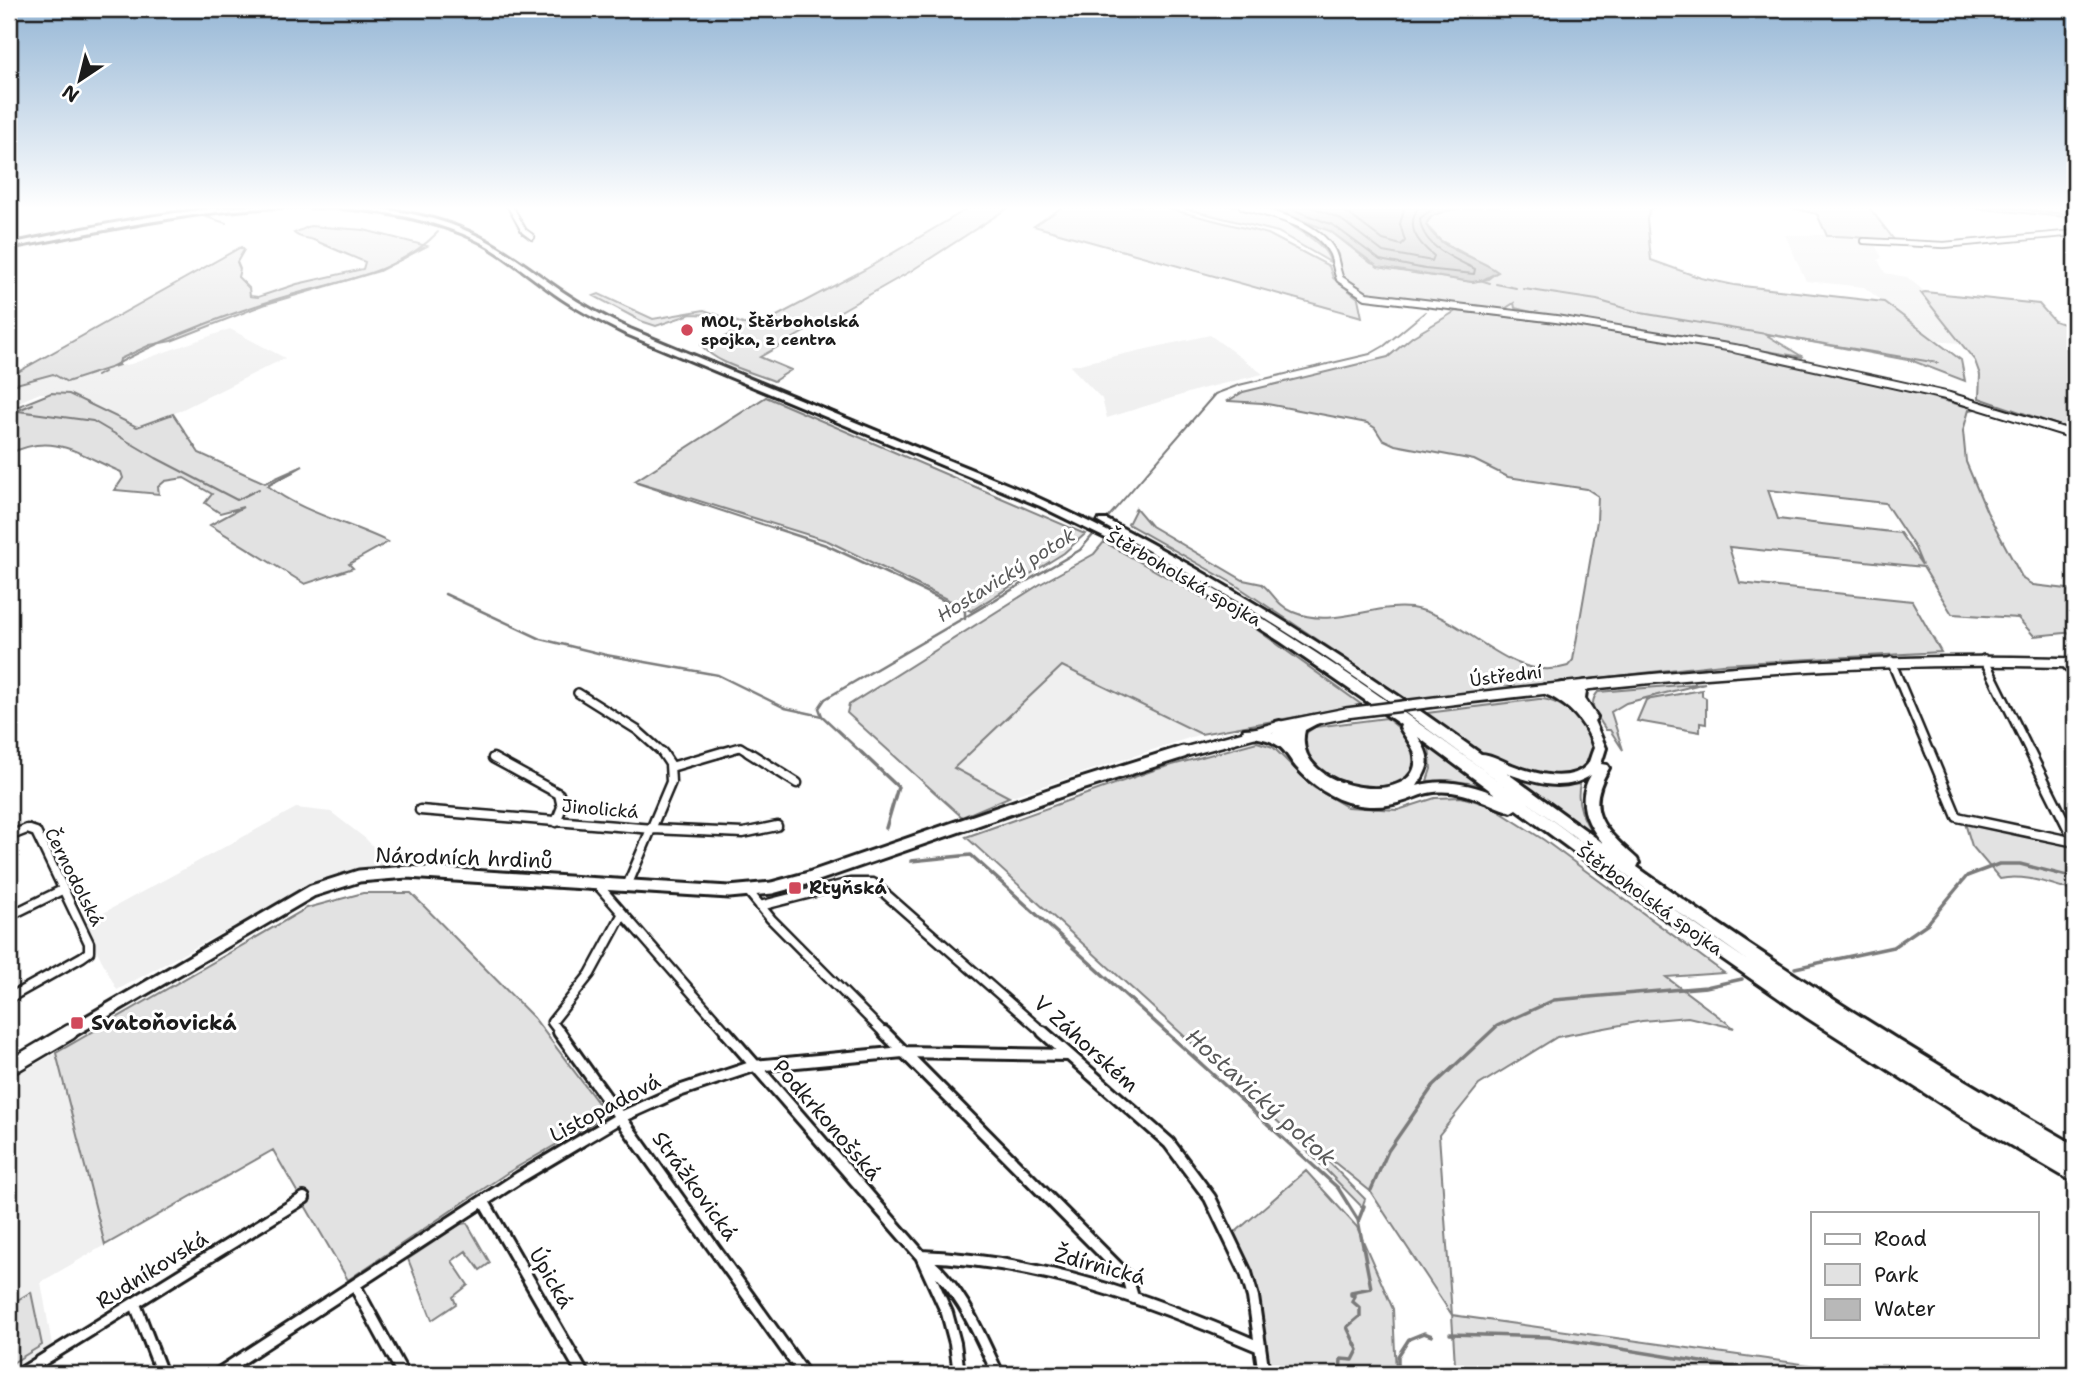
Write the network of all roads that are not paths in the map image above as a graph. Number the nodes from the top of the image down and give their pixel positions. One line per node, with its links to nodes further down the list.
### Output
1 (527, 271): 5 (highway, Štěrboholská spojka)
2 (538, 271): 5 (highway, Štěrboholská spojka)
3 (1338, 271): 4 (street)
4 (2075, 435)
5 (1094, 522): 6 (highway, Štěrboholská spojka)
6 (1111, 531): 15 (highway, Štěrboholská spojka); 19 (highway, Štěrboholská spojka)
7 (1984, 659): 8 (street); 8 (street); 9 (street)
8 (1891, 660): 11 (street)
9 (2070, 662): 10 (street)
10 (2075, 675)
11 (1588, 684): 14 (highway)
12 (1544, 689): 14 (highway); 16 (street, Ústřední, bridge)
13 (578, 694): 22 (street)
14 (1570, 695): 19 (highway); 35 (highway)
15 (1375, 699): 20 (highway); 29 (highway, Štěrboholská spojka)
16 (1316, 719): 17 (street, Ústřední); 20 (highway)
17 (1280, 725): 18 (street, Ústřední); 20 (highway)
18 (1248, 732): 20 (highway); 27 (street, Ústřední)
19 (1447, 738): 35 (highway, Štěrboholská spojka)
20 (1290, 741): 29 (highway)
21 (493, 758): 25 (street)
22 (671, 767): 23 (street); 28 (street)
23 (797, 783)
24 (420, 810): 25 (street, Jinolická)
25 (556, 822): 28 (street, Jinolická)
26 (777, 826): 28 (street, Jinolická)
27 (958, 828): 34 (street, Národních hrdinů)
28 (653, 829): 32 (street)
29 (1559, 834): 46 (highway, Štěrboholská spojka)
30 (9, 836): 33 (street, Černodolská)
31 (596, 884): 32 (street, Národních hrdinů); 37 (street, Podkrkonošská); 43 (street, Národních hrdinů)
32 (628, 886): 34 (street, Národních hrdinů)
33 (62, 890): 38 (street); 39 (street, Černodolská)
34 (748, 891): 36 (street)
35 (1668, 897): 45 (highway, Štěrboholská spojka)
36 (760, 906): 40 (street); 41 (street, V Záhorském)
37 (622, 915): 42 (street, Podkrkonošská); 44 (street, Strážkovická)
38 (9, 916)
39 (9, 998)
40 (903, 1052): 41 (street, Listopadová); 42 (street, Listopadová); 51 (street)
41 (1069, 1055): 53 (street, V Záhorském)
42 (754, 1066): 44 (street, Listopadová); 49 (street, Podkrkonošská)
43 (9, 1068)
44 (621, 1117): 48 (street, Listopadová); 59 (street, Strážkovická)
45 (2075, 1155)
46 (2075, 1174)
47 (304, 1198): 52 (street, Rudníkovská)
48 (484, 1202): 50 (street, Listopadová); 58 (street, Úpická)
49 (921, 1256): 51 (street, Ždírnická); 60 (street, Podkrkonošská); 61 (street)
50 (355, 1286): 56 (street, Listopadová); 57 (street)
51 (1132, 1294): 53 (street, Ždírnická)
52 (135, 1304): 54 (street, Rudníkovská); 55 (street)
53 (1261, 1347): 62 (street, V Záhorském)
54 (20, 1374)
55 (162, 1374)
56 (218, 1374)
57 (403, 1374)
58 (583, 1374)
59 (804, 1374)
60 (959, 1374)
61 (998, 1374)
62 (1264, 1374)

